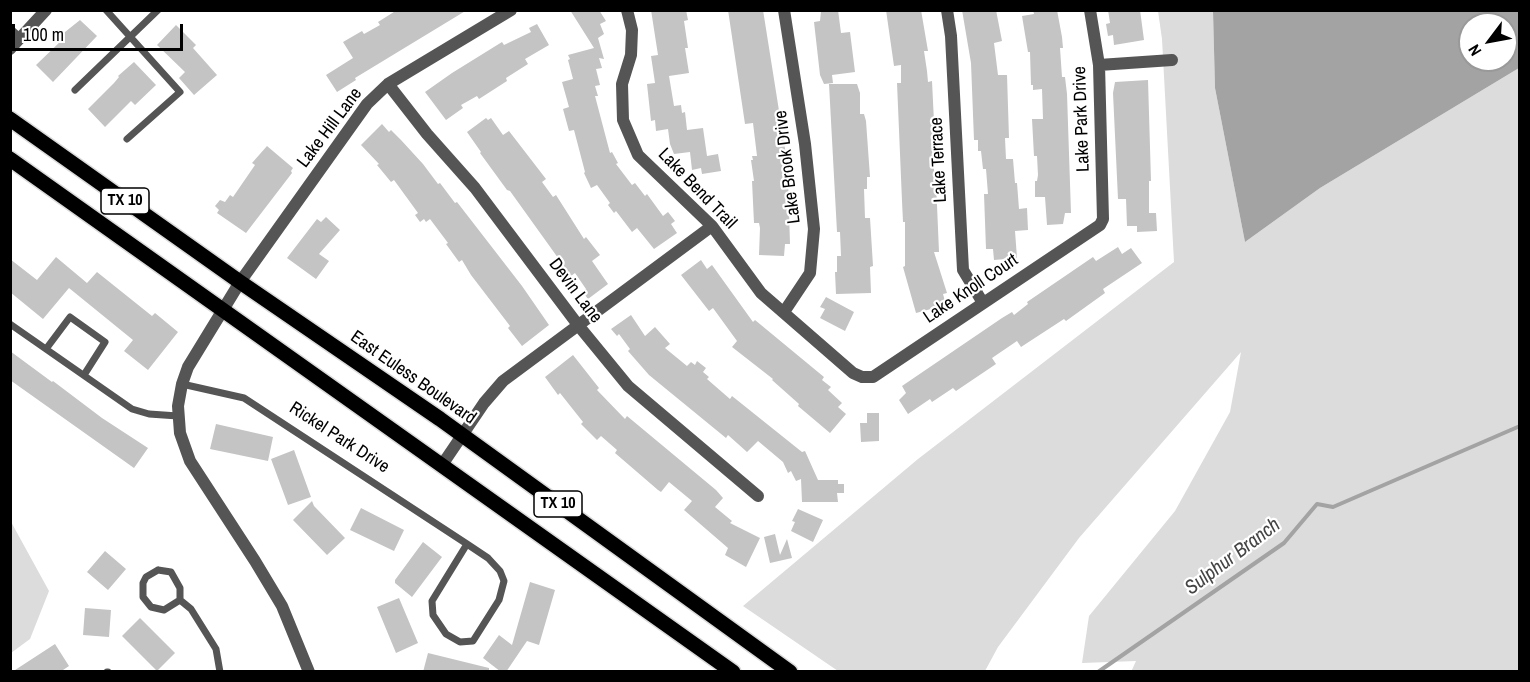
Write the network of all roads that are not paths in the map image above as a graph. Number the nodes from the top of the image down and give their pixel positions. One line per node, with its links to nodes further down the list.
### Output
1 (106, 10): 10 (lane)
2 (158, 10): 10 (lane)
3 (511, 10): 15 (street, Lake Hill Lane)
4 (627, 10): 21 (street, Lake Bend Trail)
5 (783, 10): 25 (street, Lake Brook Drive)
6 (947, 10): 23 (street, Lake Terrace)
7 (1090, 10): 14 (street, Lake Park Drive)
8 (45, 11): 11 (street)
9 (10, 28): 11 (lane)
10 (130, 37): 16 (lane); 18 (lane)
11 (21, 38): 12 (street)
12 (10, 49)
13 (1172, 60): 14 (street)
14 (1100, 65): 20 (street, Lake Park Drive)
15 (388, 84): 22 (street, Lake Hill Lane); 27 (street, Devin Lane)
16 (75, 90)
17 (10, 119): 22 (main road, East Euless Boulevard / TX 10)
18 (127, 139)
19 (10, 159): 24 (main road, TX 10)
20 (1100, 225): 23 (street, Lake Knoll Court)
21 (712, 226): 25 (street, Lake Bend Trail); 27 (street)
22 (240, 282): 24 (street); 33 (main road, East Euless Boulevard / TX 10)
23 (983, 303): 30 (street, Lake Knoll Court)
24 (223, 309): 31 (street); 34 (main road, TX 10)
25 (784, 312): 30 (street, Lake Bend Trail)
26 (10, 324): 28 (lane)
27 (578, 325): 33 (street); 35 (street, Devin Lane)
28 (46, 349): 29 (lane); 29 (lane)
29 (84, 375): 32 (lane)
30 (862, 377)
31 (182, 384): 32 (street); 36 (lane, Rickel Park Drive)
32 (178, 416): 39 (street)
33 (462, 435): 34 (street); 41 (main road, East Euless Boulevard / TX 10)
34 (442, 465): 40 (main road, TX 10)
35 (758, 496)
36 (467, 544): 36 (lane, Rickel Park Drive)
37 (180, 600): 37 (lane); 38 (lane)
38 (220, 672)
39 (309, 672)
40 (733, 672)
41 (790, 672)

